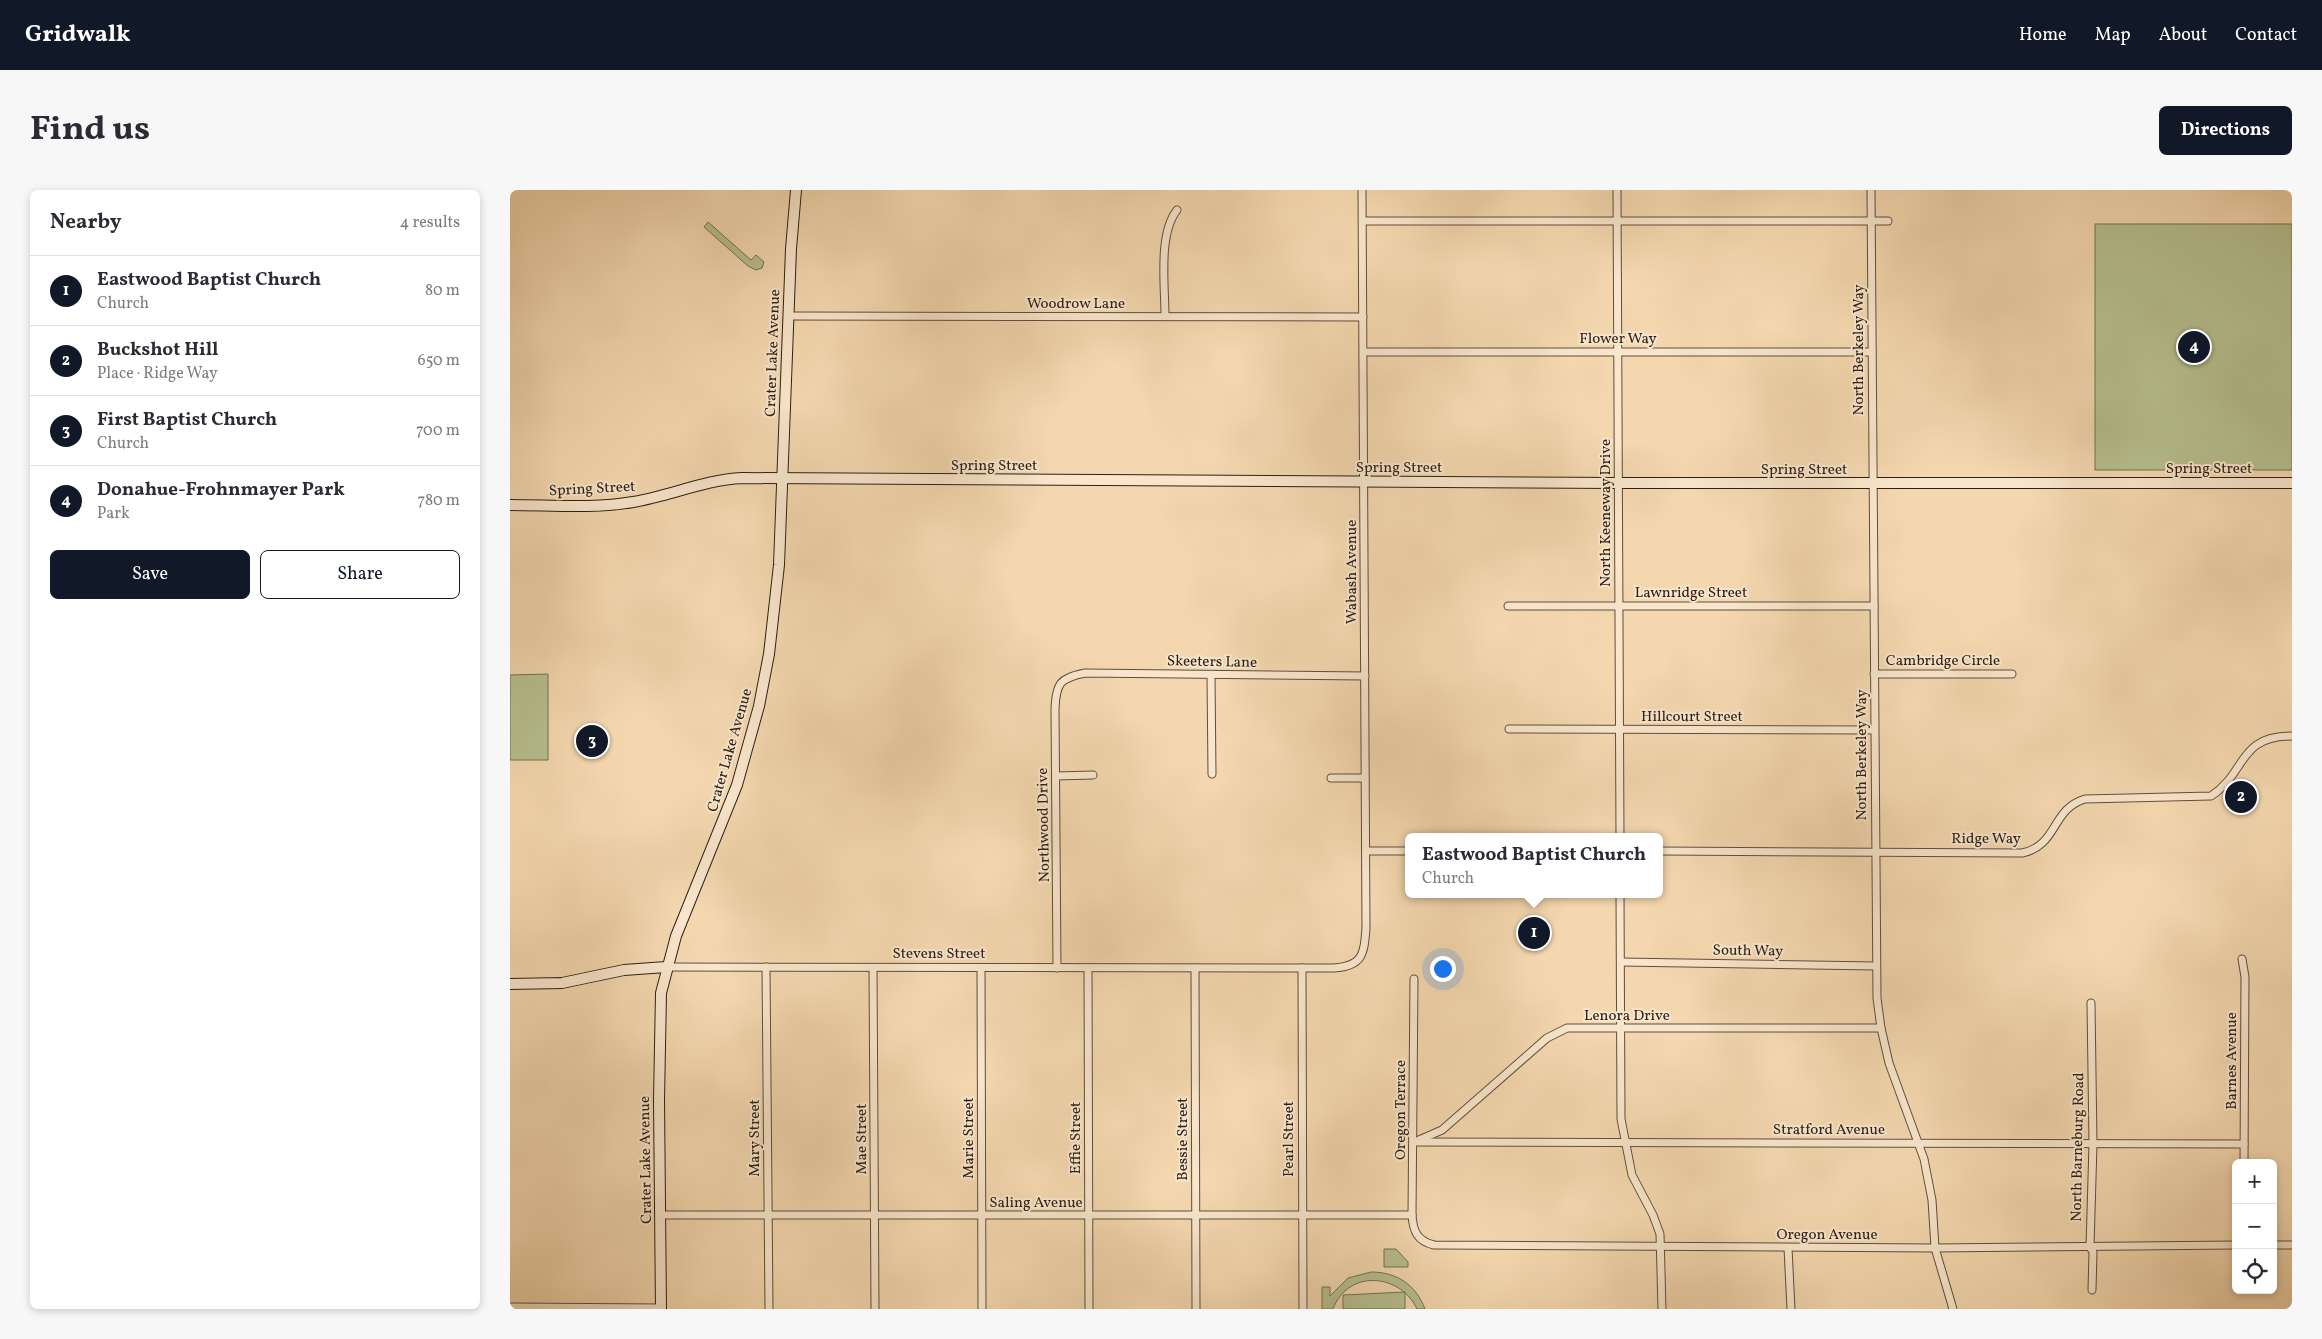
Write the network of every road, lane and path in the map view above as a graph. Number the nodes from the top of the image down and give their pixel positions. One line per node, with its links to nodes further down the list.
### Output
1 (796, 190): 10 (street, Crater Lake Avenue)
2 (1362, 190): 6 (street, Wabash Avenue)
3 (1616, 190): 7 (street, North Keeneway Drive)
4 (1872, 190): 8 (street, North Berkeley Way)
5 (1177, 210): 11 (street)
6 (1363, 221): 7 (street); 12 (street, Wabash Avenue)
7 (1617, 221): 8 (street); 14 (street, North Keeneway Drive)
8 (1872, 222): 9 (street); 15 (street, North Berkeley Way)
9 (1888, 222)
10 (789, 316): 11 (street, Woodrow Lane); 16 (street, Crater Lake Avenue)
11 (1166, 316): 12 (street, Woodrow Lane)
12 (1364, 317): 13 (street, Wabash Avenue)
13 (1364, 352): 14 (street, Flower Way); 17 (street, Wabash Avenue)
14 (1618, 352): 15 (street, Flower Way); 18 (street, North Keeneway Drive)
15 (1872, 352): 20 (street, North Berkeley Way)
16 (783, 478): 17 (street, Spring Street); 21 (street, Spring Street); 48 (street, Crater Lake Avenue)
17 (1364, 482): 18 (street, Spring Street); 28 (street, Wabash Avenue)
18 (1619, 483): 20 (street, Spring Street); 22 (street, North Keeneway Drive)
19 (2292, 483): 20 (street, Spring Street)
20 (1873, 484): 24 (street, North Berkeley Way)
21 (510, 505)
22 (1619, 605): 23 (street, Lawnridge Street); 24 (street, Lawnridge Street); 31 (street, North Keeneway Drive)
23 (1508, 606)
24 (1874, 606): 25 (street, North Berkeley Way)
25 (1874, 674): 26 (street, Cambridge Circle); 32 (street, North Berkeley Way)
26 (2012, 674)
27 (1211, 675): 28 (street, Skeeters Lane); 29 (street, Skeeters Lane); 34 (street)
28 (1365, 676): 38 (street, Wabash Avenue)
29 (1060, 682): 36 (street, Northwood Drive)
30 (1509, 729): 31 (street, Hillcourt Street)
31 (1620, 730): 32 (street, Hillcourt Street); 39 (street, North Keeneway Drive)
32 (1874, 730): 43 (street, North Berkeley Way)
33 (2292, 736): 43 (street, Ridge Way)
34 (1212, 774)
35 (1093, 775): 36 (street)
36 (1056, 776): 53 (street, Northwood Drive)
37 (1331, 778): 38 (street)
38 (1365, 778): 41 (street, Wabash Avenue)
39 (1620, 833)
40 (1663, 851): 43 (street, Ridge Way)
41 (1366, 852): 42 (street); 45 (street, Wabash Avenue)
42 (1405, 852)
43 (1875, 852): 49 (street, North Berkeley Way)
44 (1620, 898): 47 (street)
45 (1363, 953): 56 (street, Stevens Street)
46 (2242, 959): 66 (street, Barnes Avenue)
47 (1621, 962): 49 (street, South Way); 60 (street)
48 (666, 966): 50 (street, Stevens Street); 58 (street, Stevens Street); 69 (street, Crater Lake Avenue)
49 (1875, 966): 61 (street, North Berkeley Way)
50 (766, 967): 51 (street, Stevens Street); 70 (street, Mary Street)
51 (873, 968): 52 (street, Stevens Street); 68 (street, Mae Street)
52 (981, 968): 53 (street, Stevens Street); 72 (street, Marie Street)
53 (1057, 968): 54 (street, Stevens Street)
54 (1088, 968): 55 (street, Stevens Street); 73 (street, Effie Street)
55 (1195, 968): 56 (street, Stevens Street); 74 (street, Bessie Street)
56 (1302, 968): 75 (street, Pearl Street)
57 (1414, 979): 62 (street, Oregon Terrace)
58 (510, 984)
59 (2091, 1003): 65 (street, North Barneburg Road)
60 (1621, 1028): 61 (street, Lenora Drive); 62 (street, Lenora Drive); 63 (street)
61 (1881, 1028): 64 (street, North Berkeley Way)
62 (1414, 1142): 63 (street, Stratford Avenue); 71 (street, Oregon Terrace)
63 (1625, 1143): 64 (street, Stratford Avenue); 80 (street)
64 (1919, 1143): 65 (street, Stratford Avenue); 83 (street, North Berkeley Way)
65 (2093, 1144): 66 (street, Stratford Avenue); 81 (street, North Barneburg Road)
66 (2244, 1144): 67 (street, Barnes Avenue)
67 (2244, 1159)
68 (875, 1214): 70 (street, Saling Avenue); 72 (street, Saling Avenue); 88 (street, Mae Street)
69 (661, 1215): 70 (street, Saling Avenue); 86 (street, Crater Lake Avenue)
70 (768, 1215): 87 (street, Mary Street)
71 (1412, 1215): 75 (street, Saling Avenue); 76 (street, Oregon Terrace)
72 (982, 1216): 73 (street, Saling Avenue); 89 (street, Marie Street)
73 (1089, 1216): 74 (street, Saling Avenue); 90 (street, Effie Street)
74 (1197, 1216): 75 (street, Saling Avenue); 91 (street, Bessie Street)
75 (1302, 1217): 92 (street, Pearl Street)
76 (1420, 1240): 80 (street, Oregon Avenue)
77 (2232, 1245): 81 (street, Oregon Avenue)
78 (2277, 1245): 79 (street)
79 (2292, 1245)
80 (1661, 1247): 82 (street, Oregon Avenue); 93 (street)
81 (2090, 1247): 83 (street, Oregon Avenue); 84 (street, North Barneburg Road)
82 (1788, 1248): 83 (street, Oregon Avenue); 94 (street)
83 (1935, 1248): 95 (street, North Berkeley Way)
84 (2092, 1290)
85 (510, 1307): 86 (street)
86 (660, 1308)
87 (769, 1309)
88 (875, 1309)
89 (982, 1309)
90 (1089, 1309)
91 (1196, 1309)
92 (1303, 1309)
93 (1662, 1309)
94 (1791, 1309)
95 (1953, 1309)

